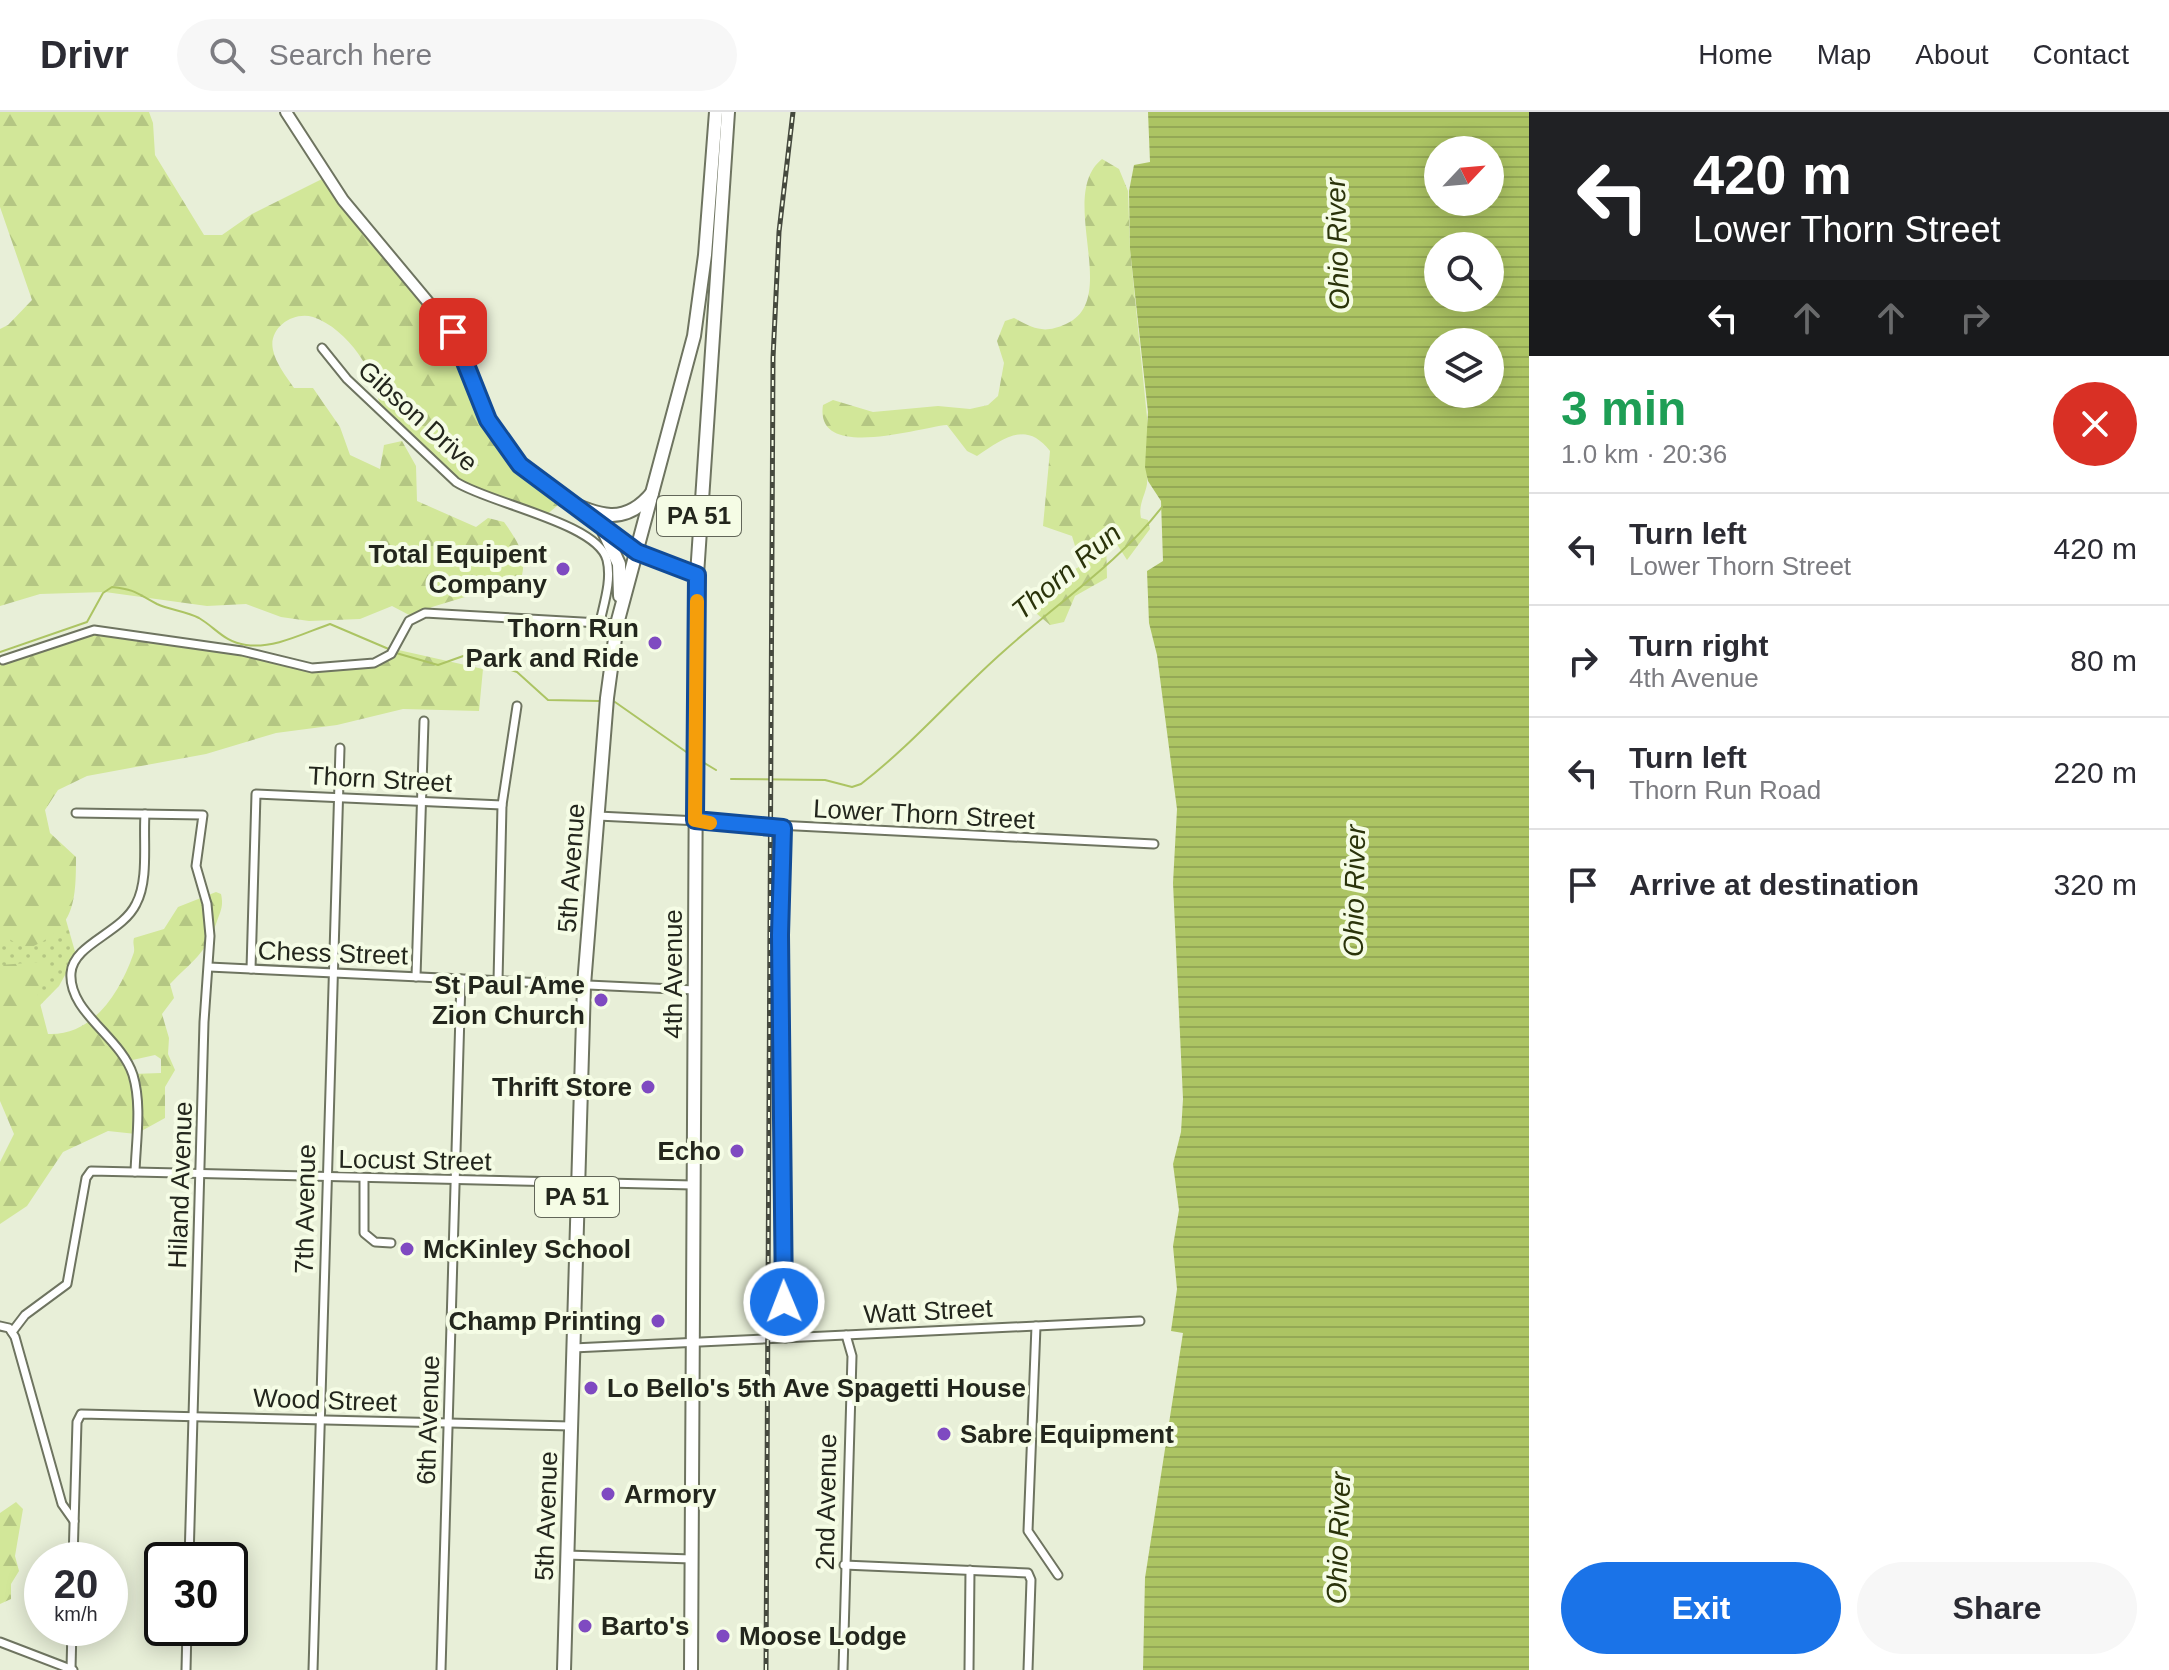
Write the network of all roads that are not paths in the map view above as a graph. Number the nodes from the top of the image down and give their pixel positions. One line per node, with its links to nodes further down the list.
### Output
1 (286, 112): 8 (street)
2 (716, 112): 5 (main road, PA 51)
3 (728, 112): 4 (main road, PA 51)
4 (716, 285): 5 (main road); 11 (main road, 4th Avenue / PA 51)
5 (701, 291): 7 (main road, PA 51)
6 (322, 348): 12 (street, Gibson Drive)
7 (654, 491): 8 (main road); 10 (main road, PA 51)
8 (564, 500): 9 (street)
9 (602, 527): 10 (street); 13 (main road)
10 (637, 552): 11 (street); 13 (main road, 5th Avenue / PA 51)
11 (697, 575): 24 (main road, 4th Avenue / PA 51)
12 (600, 622): 13 (street); 14 (street)
13 (617, 624): 23 (main road, 5th Avenue / PA 51)
14 (3, 660)
15 (517, 706): 20 (street)
16 (424, 721): 19 (street)
17 (340, 748): 18 (street, 7th Avenue)
18 (337, 797): 19 (street, Thorn Street); 28 (street, Thorn Street); 29 (street, 7th Avenue)
19 (421, 801): 20 (street, Thorn Street); 30 (street)
20 (502, 805): 32 (street)
21 (76, 813): 22 (street)
22 (145, 814): 27 (street, Hiland Avenue); 35 (street)
23 (597, 816): 24 (street, Lower Thorn Street); 33 (main road, 5th Avenue / PA 51)
24 (695, 820): 25 (street, Lower Thorn Street); 34 (main road, 4th Avenue / PA 51)
25 (783, 828): 26 (street, Lower Thorn Street); 48 (street)
26 (1154, 844)
27 (209, 967): 28 (street, Chess Street); 36 (street, Hiland Avenue)
28 (251, 969): 29 (street, Chess Street)
29 (332, 972): 30 (street, Chess Street); 37 (street, 7th Avenue)
30 (416, 977): 31 (street, Chess Street)
31 (461, 979): 32 (street, Chess Street); 39 (street, 6th Avenue)
32 (498, 981): 33 (street, Chess Street)
33 (584, 985): 34 (street, Chess Street); 40 (main road, 5th Avenue / PA 51)
34 (695, 990): 41 (main road, 4th Avenue / PA 51)
35 (135, 1172): 36 (street, Locust Street); 46 (street, Locust Street)
36 (200, 1174): 37 (street, Locust Street); 51 (street, Hiland Avenue)
37 (326, 1177): 38 (street, Locust Street); 52 (street, 7th Avenue)
38 (364, 1178): 39 (street, Locust Street); 42 (street)
39 (454, 1180): 40 (street, Locust Street); 53 (street, 6th Avenue)
40 (577, 1184): 41 (street, Locust Street); 50 (main road, 5th Avenue / PA 51)
41 (693, 1185): 49 (main road, 4th Avenue / PA 51)
42 (391, 1243)
43 (1140, 1321): 45 (street, Watt Street)
44 (0, 1326): 46 (street)
45 (1036, 1326): 47 (street, Watt Street); 62 (street)
46 (12, 1332): 55 (street)
47 (846, 1335): 48 (street, Watt Street); 60 (street, 2nd Avenue)
48 (786, 1338): 49 (street, Watt Street)
49 (693, 1342): 50 (street, Watt Street); 59 (main road, 4th Avenue / PA 51)
50 (573, 1348): 54 (main road, 5th Avenue / PA 51)
51 (194, 1416): 52 (street, Wood Street); 55 (street, Wood Street); 57 (street, Hiland Avenue)
52 (319, 1420): 53 (street, Wood Street); 68 (street, 7th Avenue)
53 (447, 1423): 54 (street, Wood Street); 69 (street, 6th Avenue)
54 (571, 1426): 58 (main road, 5th Avenue / PA 51)
55 (74, 1521): 56 (street)
56 (73, 1542)
57 (190, 1542)
58 (566, 1555): 59 (street); 70 (main road, 5th Avenue / PA 51)
59 (692, 1559): 71 (main road, 4th Avenue / PA 51)
60 (844, 1565): 61 (street); 72 (street, 2nd Avenue)
61 (970, 1570): 73 (street); 74 (street)
62 (1058, 1575)
63 (0, 1642): 66 (street)
64 (72, 1646): 66 (street)
65 (187, 1646): 67 (street)
66 (72, 1669)
67 (186, 1670)
68 (313, 1670)
69 (441, 1670)
70 (564, 1670)
71 (691, 1670)
72 (843, 1670)
73 (969, 1670)
74 (1028, 1670)

